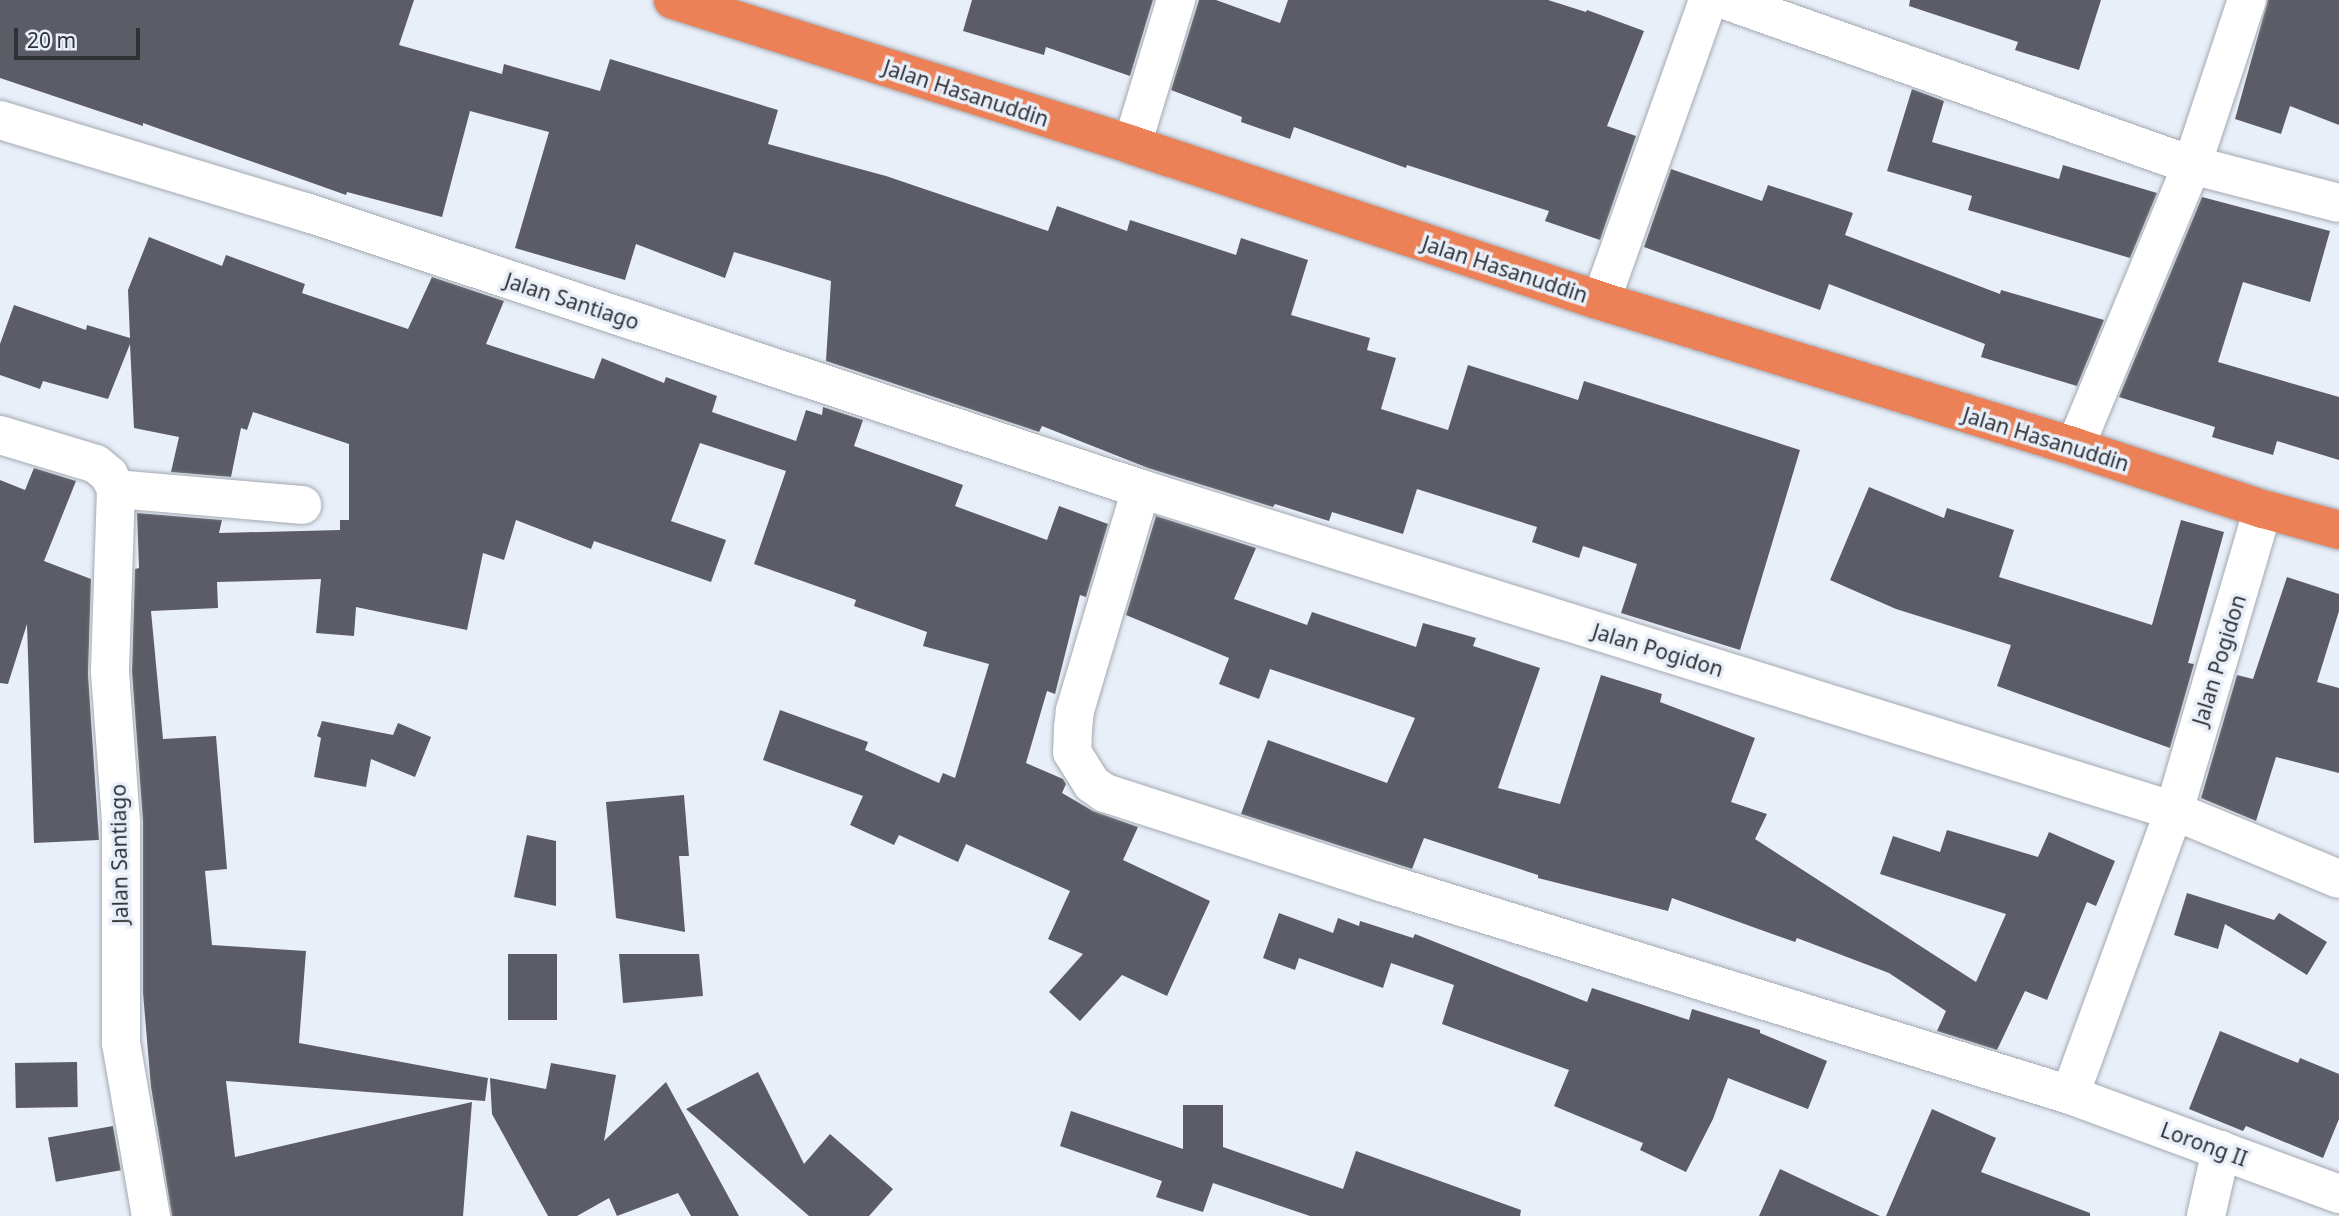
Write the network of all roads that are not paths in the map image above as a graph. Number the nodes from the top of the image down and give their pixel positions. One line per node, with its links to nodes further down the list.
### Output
1 (673, 0): 7 (highway, Jalan Hasanuddin)
2 (1176, 0): 7 (street)
3 (1708, 0): 10 (street)
4 (1725, 0): 8 (street)
5 (2247, 0): 8 (street)
6 (0, 120): 14 (street, Jalan Santiago)
7 (1132, 145): 10 (highway, Jalan Hasanuddin)
8 (2192, 165): 9 (street); 12 (street)
9 (2339, 203)
10 (1601, 301): 12 (highway, Jalan Hasanuddin)
11 (0, 435): 13 (street)
12 (2075, 447): 16 (highway, Jalan Hasanuddin)
13 (116, 489): 15 (street); 23 (street, Jalan Santiago)
14 (1141, 489): 18 (street, Jalan Pogidon); 20 (street, Lorong II)
15 (302, 505)
16 (2263, 509): 17 (highway, Jalan Hasanuddin); 18 (street, Jalan Pogidon)
17 (2339, 530)
18 (2174, 811): 19 (street, Jalan Pogidon); 20 (street)
19 (2339, 879)
20 (2070, 1095): 21 (street, Lorong II)
21 (2221, 1150): 22 (street, Lorong II); 24 (street)
22 (2339, 1194)
23 (151, 1216)
24 (2206, 1216)

